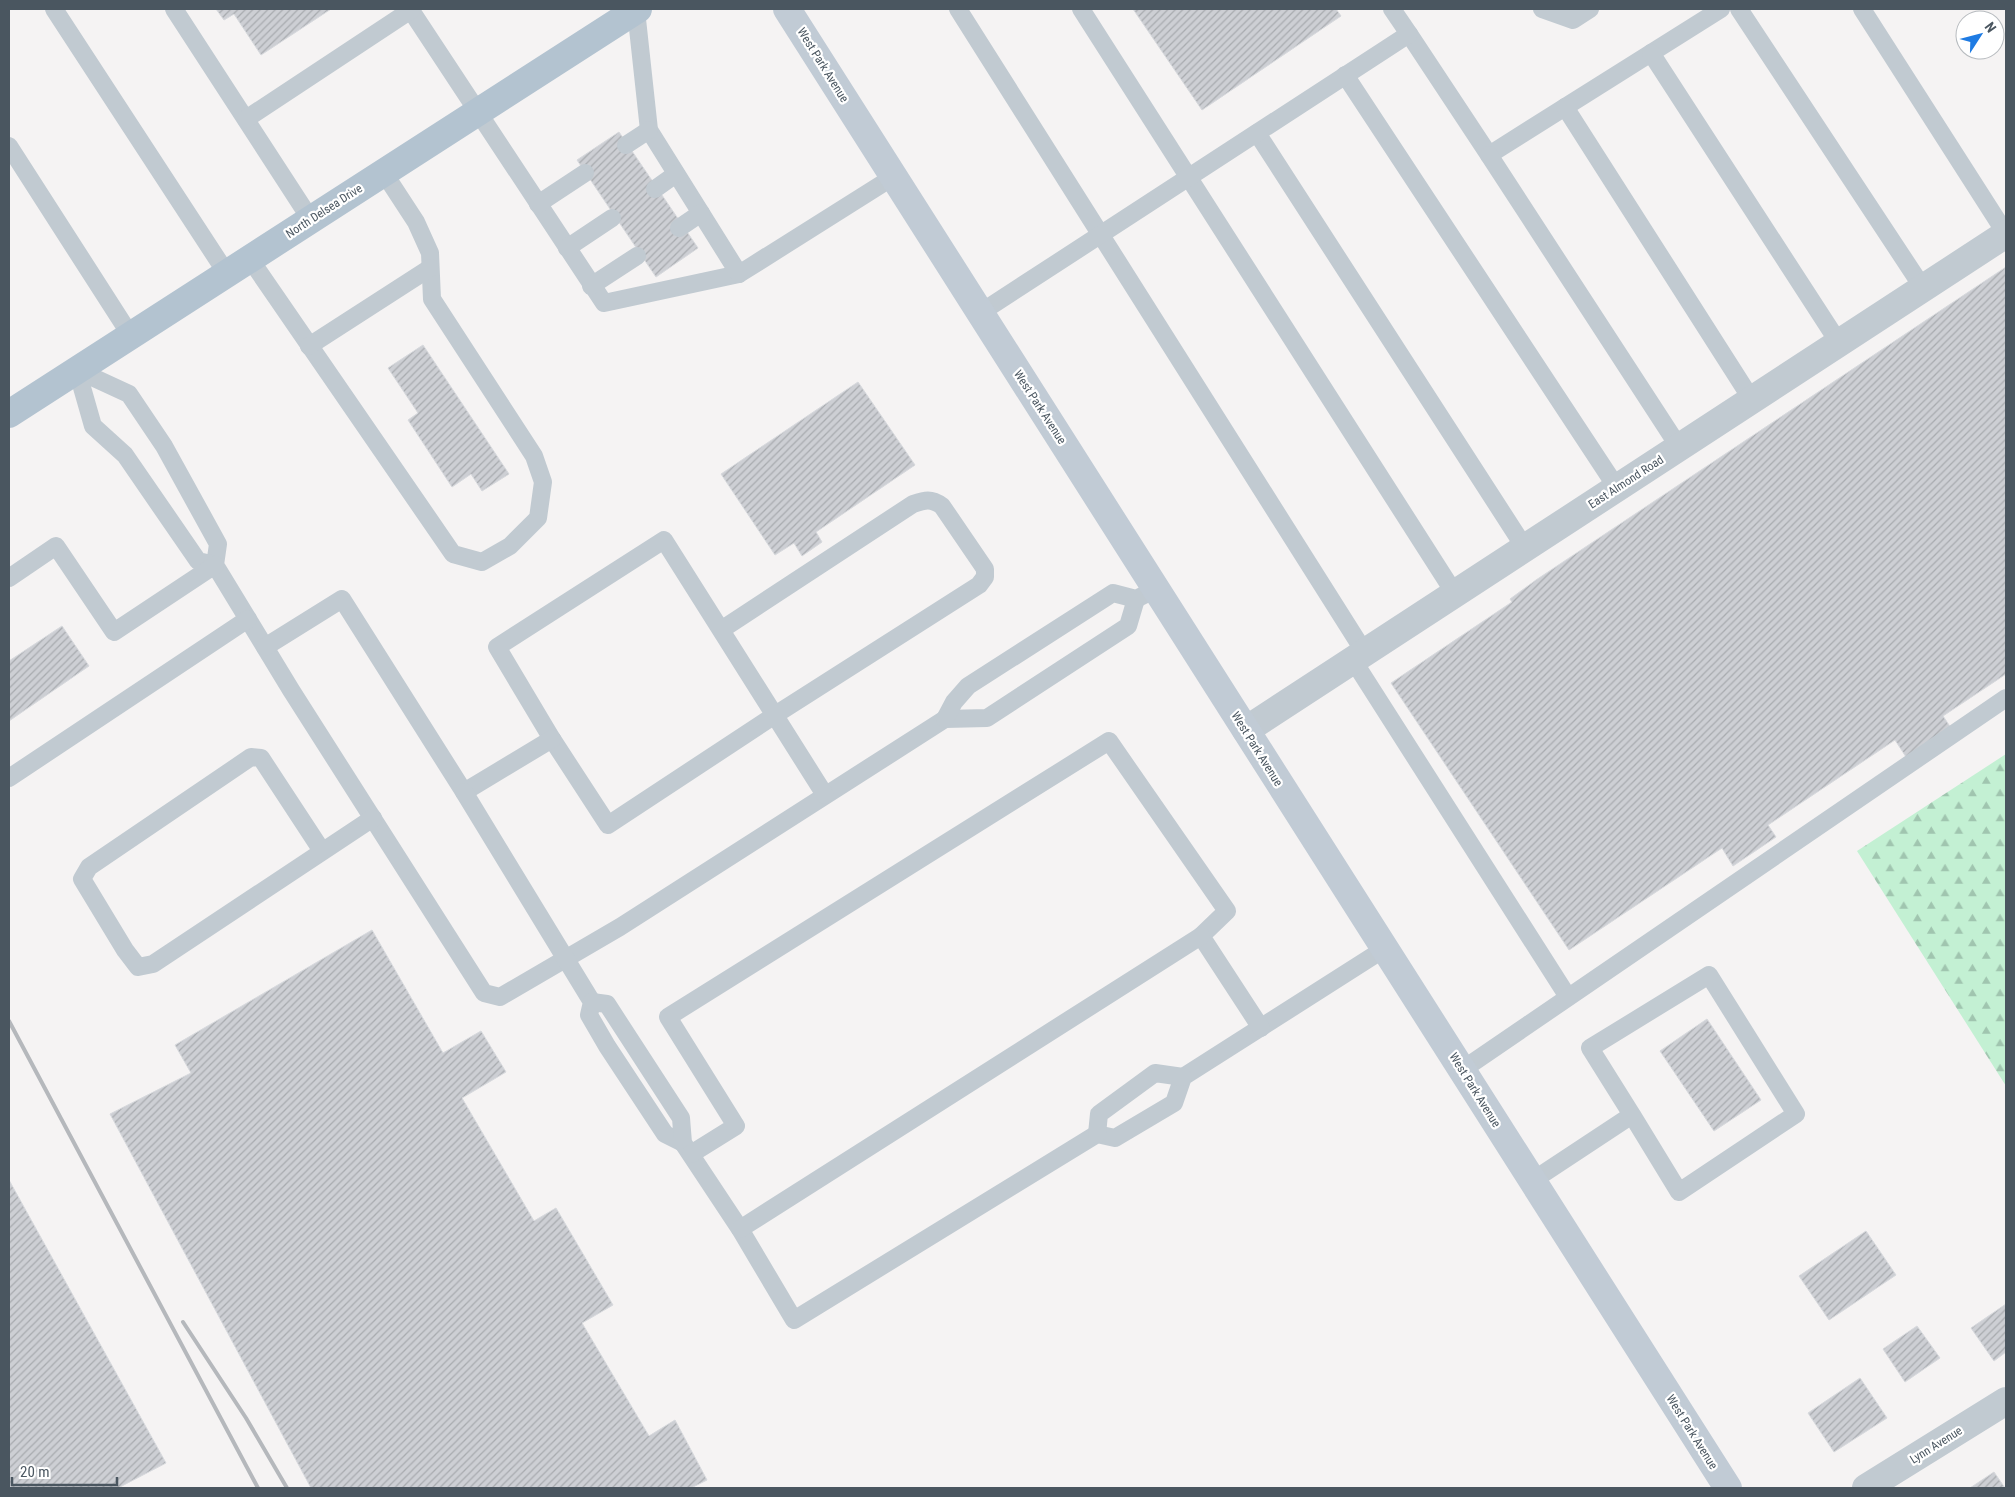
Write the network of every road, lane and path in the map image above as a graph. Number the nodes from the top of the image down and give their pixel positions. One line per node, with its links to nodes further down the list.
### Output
1 (54, 9): 42 (lane)
2 (174, 9): 19 (lane)
3 (410, 9): 18 (lane); 19 (lane)
4 (788, 9): 28 (main road, West Park Avenue)
5 (958, 9): 36 (lane)
6 (1081, 9): 29 (lane)
7 (1392, 9): 14 (lane)
8 (1542, 9): 9 (lane)
9 (1590, 9)
10 (1721, 9): 15 (lane)
11 (1739, 9): 45 (lane)
12 (1862, 9): 37 (lane)
13 (637, 10): 18 (main road, North Delsea Drive); 20 (lane)
14 (1409, 34): 16 (lane); 24 (lane)
15 (1651, 53): 17 (lane); 48 (lane)
16 (1346, 75): 21 (lane); 54 (lane)
17 (1565, 107): 24 (lane); 51 (lane)
18 (477, 112): 25 (main road, North Delsea Drive); 31 (lane)
19 (246, 119): 34 (lane)
20 (649, 130): 22 (lane); 27 (lane)
21 (1257, 133): 29 (lane); 55 (lane)
22 (626, 145)
23 (9, 146): 47 (lane)
24 (1489, 155): 53 (lane)
25 (384, 173): 34 (main road, North Delsea Drive); 41 (lane)
26 (585, 173): 31 (lane)
27 (676, 174): 30 (lane); 32 (lane)
28 (893, 177): 43 (lane); 46 (main road, West Park Avenue)
29 (1189, 178): 36 (lane); 59 (lane)
30 (655, 189)
31 (538, 204): 38 (lane)
32 (701, 213): 35 (lane); 43 (lane)
33 (612, 218): 38 (lane)
34 (311, 220): 40 (main road, North Delsea Drive)
35 (680, 228)
36 (1102, 234): 46 (lane); 63 (lane)
37 (2006, 234): 45 (street, East Almond Road)
38 (567, 248): 44 (lane)
39 (637, 256): 44 (lane)
40 (250, 259): 42 (main road, North Delsea Drive); 49 (lane)
41 (430, 268): 49 (lane); 49 (lane)
42 (227, 274): 47 (main road, North Delsea Drive)
43 (739, 274): 44 (lane)
44 (591, 286)
45 (1923, 288): 48 (street, East Almond Road)
46 (980, 313): 58 (main road, West Park Avenue)
47 (131, 336): 50 (main road, North Delsea Drive)
48 (1839, 343): 51 (street, East Almond Road)
49 (309, 346)
50 (77, 370): 52 (main road, North Delsea Drive); 56 (lane); 56 (lane)
51 (1752, 400): 53 (street, East Almond Road)
52 (9, 414)
53 (1679, 447): 54 (street, East Almond Road)
54 (1617, 488): 55 (street, East Almond Road)
55 (1525, 548): 59 (street, East Almond Road)
56 (215, 565): 57 (lane); 60 (lane)
57 (9, 578)
58 (1146, 594): 66 (lane); 66 (lane); 67 (main road, West Park Avenue)
59 (1455, 594): 63 (street, East Almond Road)
60 (248, 619): 62 (lane); 69 (lane)
61 (721, 630): 65 (lane); 65 (lane); 68 (lane)
62 (264, 647): 70 (lane); 72 (lane)
63 (1359, 656): 67 (street, East Almond Road); 77 (lane)
64 (2006, 698): 77 (lane)
65 (775, 716): 68 (lane); 71 (lane)
66 (945, 719): 71 (lane)
67 (1246, 730): 75 (main road, West Park Avenue)
68 (552, 740): 70 (lane)
69 (9, 778)
70 (464, 792): 76 (lane)
71 (825, 795): 76 (lane)
72 (372, 818): 73 (lane); 76 (lane)
73 (322, 851): 73 (lane)
74 (1201, 936): 78 (lane); 83 (lane); 85 (lane)
75 (1384, 949): 78 (lane); 79 (main road, West Park Avenue)
76 (565, 959): 83 (lane)
77 (1568, 998): 79 (lane)
78 (1261, 1028): 80 (lane)
79 (1462, 1070): 84 (main road, West Park Avenue)
80 (1183, 1077): 82 (lane); 82 (lane)
81 (1632, 1115): 81 (lane); 84 (lane)
82 (1098, 1134): 85 (lane)
83 (687, 1148): 85 (lane)
84 (1532, 1181): 87 (main road, West Park Avenue)
85 (740, 1229)
86 (2006, 1401): 88 (street, Lynn Avenue)
87 (1728, 1488)
88 (1866, 1488)

